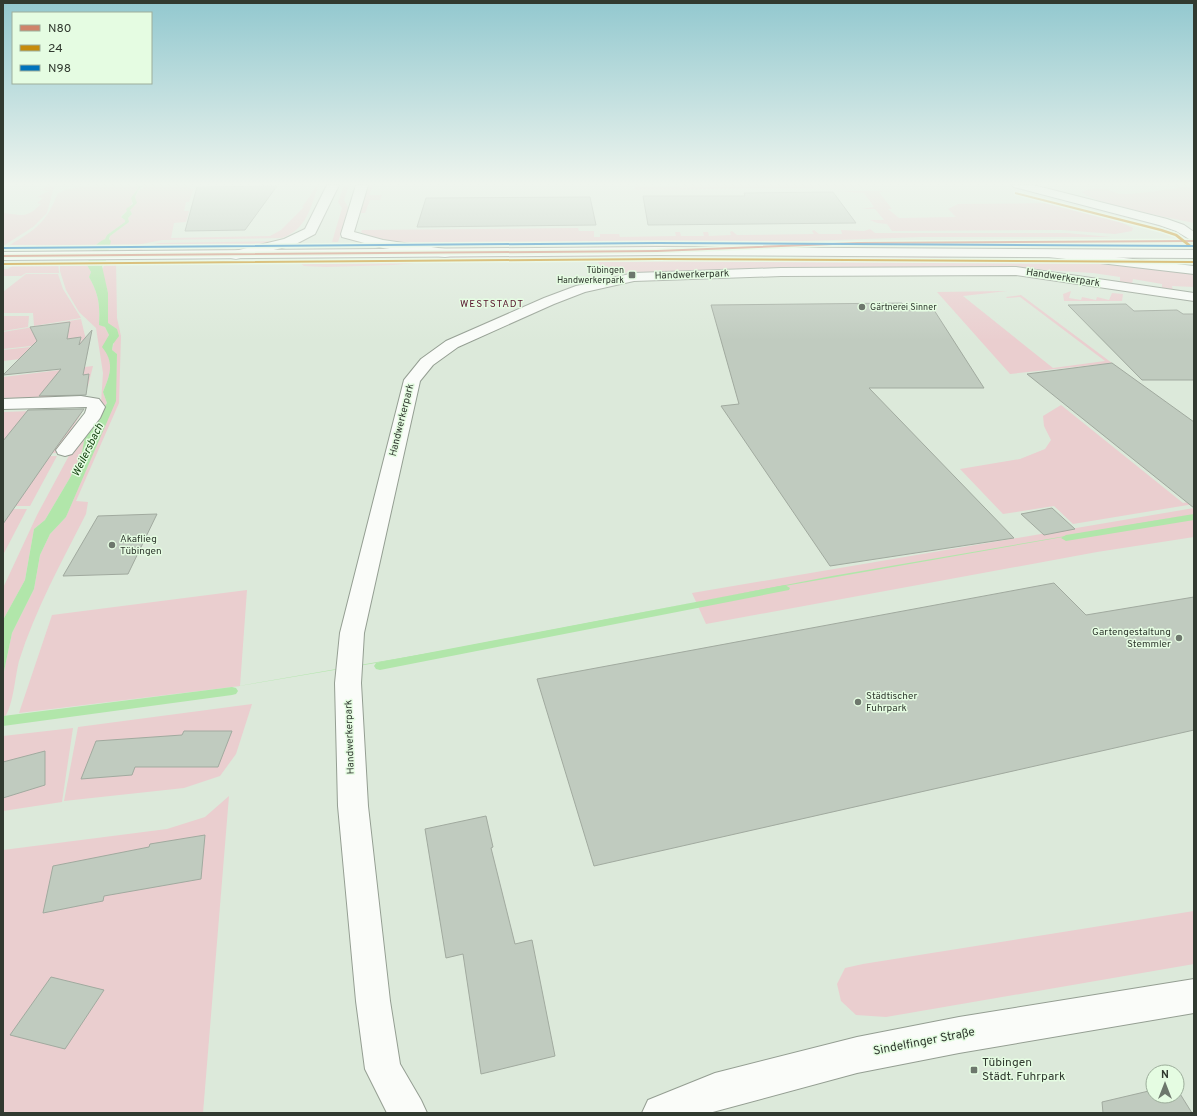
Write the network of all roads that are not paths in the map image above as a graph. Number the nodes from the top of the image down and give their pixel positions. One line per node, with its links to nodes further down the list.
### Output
1 (298, 237): 12 (street)
2 (346, 237): 9 (street)
3 (355, 237): 8 (street)
4 (1166, 237): 6 (street)
5 (1194, 240): 6 (street)
6 (1173, 241): 7 (street); 11 (street)
7 (657, 251): 8 (street); 10 (street)
8 (445, 253): 9 (street)
9 (339, 254): 12 (street)
10 (1046, 254): 11 (street); 14 (street)
11 (1194, 254)
12 (236, 255): 13 (street)
13 (3, 256)
14 (1194, 270)
15 (1194, 297): 19 (street, Handwerkerpark)
16 (3, 404): 17 (street)
17 (65, 450)
18 (1194, 996): 20 (street, Sindelfinger Straße)
19 (408, 1113)
20 (661, 1113)

